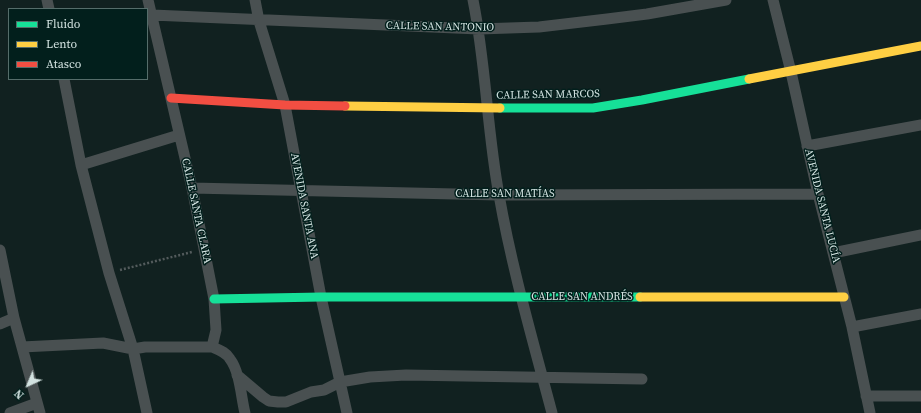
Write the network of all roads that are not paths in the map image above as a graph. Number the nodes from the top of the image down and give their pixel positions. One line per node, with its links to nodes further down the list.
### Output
1 (148, 0): 6 (street, CALLE SANTA CLARA)
2 (255, 0): 7 (street, AVENIDA SANTA ANA)
3 (473, 0): 8 (street)
4 (726, 0): 8 (street, CALLE SAN ANTONIO)
5 (773, 0): 10 (street, AVENIDA SANTA LUCÍA)
6 (152, 15): 7 (street, CALLE SAN ANTONIO); 12 (street, CALLE SANTA CLARA)
7 (259, 21): 8 (street, CALLE SAN ANTONIO); 13 (street, AVENIDA SANTA ANA)
8 (479, 29): 14 (street)
9 (921, 46): 10 (street, CALLE SAN MARCOS)
10 (791, 72): 14 (street, CALLE SAN MARCOS); 17 (street, AVENIDA SANTA LUCÍA)
11 (64, 80): 18 (street)
12 (171, 98): 13 (street, CALLE SAN MARCOS); 16 (street, CALLE SANTA CLARA)
13 (285, 105): 14 (street, CALLE SAN MARCOS); 20 (street, AVENIDA SANTA ANA)
14 (488, 108): 22 (street)
15 (921, 125): 17 (street)
16 (179, 135): 18 (street); 19 (street, CALLE SANTA CLARA)
17 (807, 146): 21 (street, AVENIDA SANTA LUCÍA)
18 (81, 165): 36 (street)
19 (192, 188): 20 (street, CALLE SAN MATÍAS); 29 (street, CALLE SANTA CLARA)
20 (302, 191): 22 (street, CALLE SAN MATÍAS); 26 (street, AVENIDA SANTA ANA)
21 (818, 194): 22 (street, CALLE SAN MATÍAS); 25 (street, AVENIDA SANTA LUCÍA)
22 (499, 195): 27 (street)
23 (921, 235): 25 (street)
24 (0, 250): 31 (street)
25 (833, 253): 28 (street, AVENIDA SANTA LUCÍA)
26 (321, 297): 27 (street, CALLE SAN ANDRÉS); 29 (street, CALLE SAN ANDRÉS); 40 (street, AVENIDA SANTA ANA)
27 (521, 297): 28 (street, CALLE SAN ANDRÉS); 38 (street)
28 (844, 297): 33 (street, AVENIDA SANTA LUCÍA)
29 (214, 298): 35 (street, CALLE SANTA CLARA)
30 (921, 314): 33 (street)
31 (14, 318): 32 (street); 34 (street)
32 (0, 324)
33 (852, 327): 41 (street, AVENIDA SANTA LUCÍA)
34 (22, 347): 36 (street); 43 (street)
35 (212, 347): 36 (street); 37 (street)
36 (133, 350): 45 (street)
37 (237, 374): 40 (street); 46 (street)
38 (543, 377): 39 (street); 40 (street); 48 (street)
39 (642, 379)
40 (340, 382): 47 (street, AVENIDA SANTA ANA)
41 (866, 396): 42 (street); 49 (street, AVENIDA SANTA LUCÍA)
42 (921, 396)
43 (39, 408): 44 (street)
44 (10, 413)
45 (146, 413)
46 (245, 413)
47 (347, 413)
48 (552, 413)
49 (870, 413)

